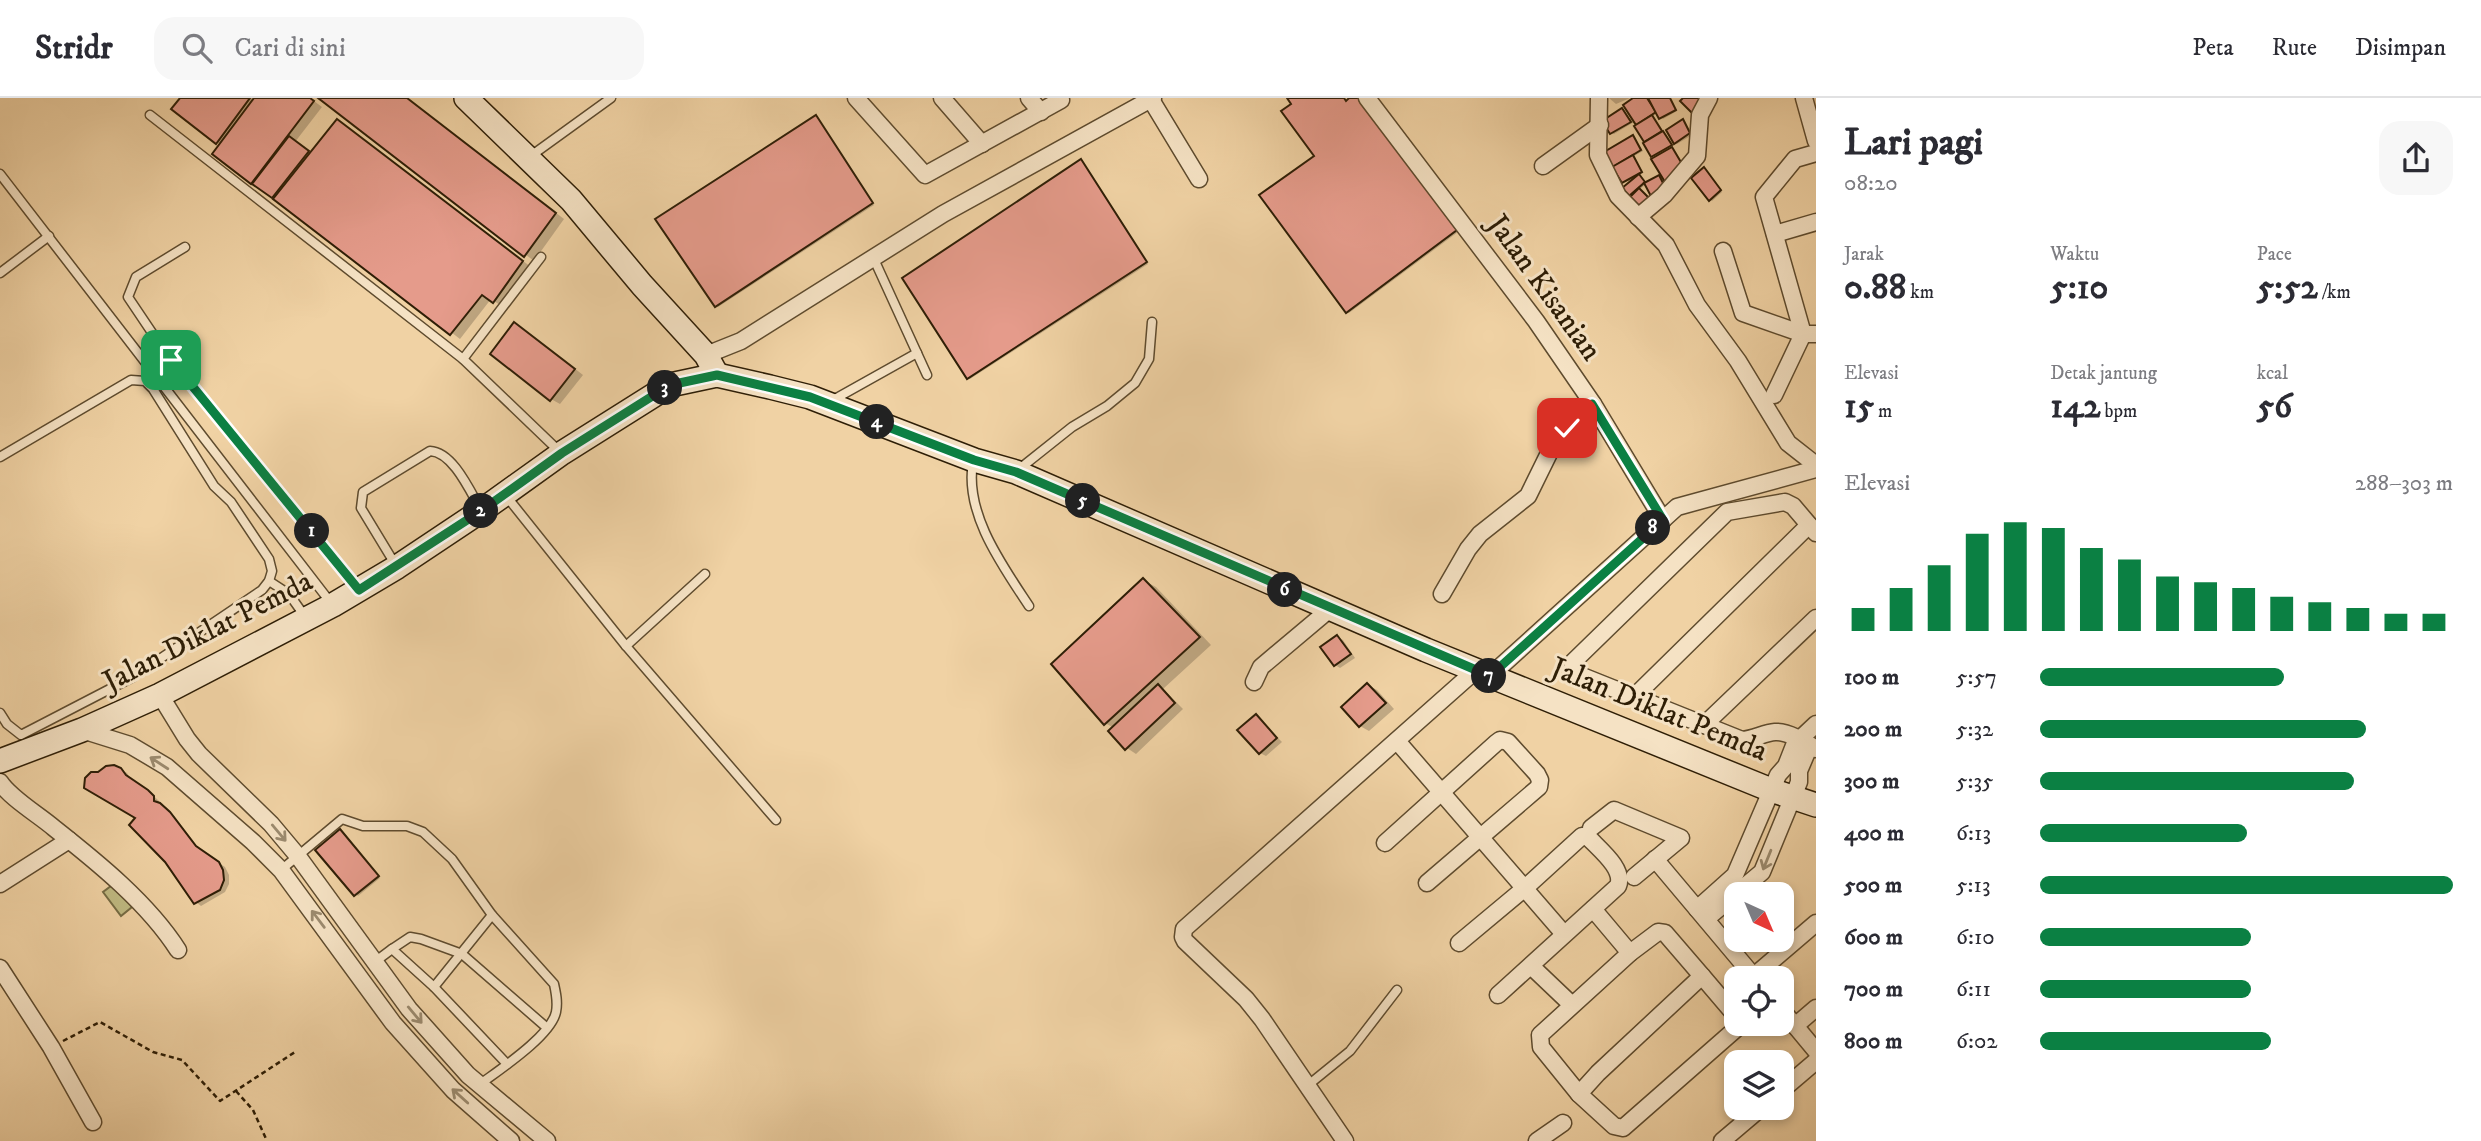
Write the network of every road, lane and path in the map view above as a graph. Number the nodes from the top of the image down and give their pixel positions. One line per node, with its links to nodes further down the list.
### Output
1 (466, 98): 18 (street)
2 (611, 98): 18 (lane)
3 (856, 98): 16 (street)
4 (942, 98): 16 (street)
5 (1029, 98): 12 (street)
6 (1151, 98): 21 (street); 29 (street)
7 (1367, 98): 39 (street, Jalan Kisanian)
8 (1599, 98): 14 (street)
9 (1709, 98): 22 (street)
10 (1804, 98): 15 (street)
11 (1061, 100): 12 (street)
12 (1041, 112): 16 (street)
13 (150, 115): 34 (lane)
14 (1600, 125): 19 (street); 22 (street)
15 (1816, 141)
16 (982, 144)
17 (1816, 153): 24 (street)
18 (527, 158): 35 (street)
19 (1543, 166)
20 (0, 174): 25 (lane)
21 (1199, 179)
22 (1638, 217): 43 (street)
23 (1816, 222): 24 (street)
24 (1774, 234): 32 (street)
25 (48, 236): 30 (lane); 54 (lane)
26 (185, 247): 52 (lane)
27 (1723, 251): 32 (street)
28 (541, 257): 34 (lane)
29 (873, 257): 33 (lane); 35 (street)
30 (0, 273)
31 (1152, 322): 44 (lane)
32 (1809, 334): 37 (street)
33 (917, 353): 36 (lane); 38 (lane)
34 (463, 359): 40 (lane)
35 (711, 365): 38 (street, Jalan Diklat Pemda); 40 (street, Jalan Diklat Pemda)
36 (927, 375)
37 (1774, 395)
38 (827, 403): 42 (street, Jalan Diklat Pemda)
39 (1592, 404): 47 (street, Jalan Kisanian); 53 (street)
40 (562, 453): 45 (street, Jalan Diklat Pemda)
41 (0, 457): 51 (lane)
42 (974, 460): 44 (street, Jalan Diklat Pemda); 55 (lane)
43 (1816, 467): 47 (street)
44 (1016, 472): 56 (street, Jalan Diklat Pemda)
45 (505, 494): 46 (street, Jalan Diklat Pemda); 59 (lane)
46 (481, 511): 49 (street, Jalan Diklat Pemda); 49 (lane)
47 (1663, 520): 60 (street)
48 (1813, 529): 63 (street); 63 (street)
49 (397, 566): 52 (street, Jalan Diklat Pemda)
50 (705, 574): 59 (lane)
51 (269, 581): 58 (lane); 64 (lane)
52 (359, 590): 54 (street, Jalan Diklat Pemda)
53 (1442, 594)
54 (333, 605): 58 (street, Jalan Diklat Pemda)
55 (1029, 606)
56 (1330, 609): 60 (street, Jalan Diklat Pemda); 61 (street)
57 (1816, 618): 66 (street)
58 (306, 619): 62 (street, Jalan Diklat Pemda)
59 (626, 646): 75 (lane)
60 (1483, 673): 69 (street); 73 (street, Jalan Diklat Pemda)
61 (1254, 682)
62 (160, 695): 67 (street, Jalan Diklat Pemda); 80 (street, one-way to 80)
63 (1634, 697): 66 (street)
64 (0, 713)
65 (1816, 724): 68 (street)
66 (1704, 725): 68 (street)
67 (82, 730): 70 (street, Jalan Diklat Pemda); 82 (street, one-way to 67)
68 (1806, 743): 73 (street); 73 (street)
69 (1399, 744): 72 (street); 119 (street)
70 (0, 761)
71 (0, 782): 78 (street)
72 (1440, 791): 77 (street); 77 (street); 79 (street)
73 (1782, 793): 74 (street, Jalan Diklat Pemda); 88 (street); 88 (street, one-way to 88)
74 (1816, 805)
75 (776, 820)
76 (1591, 828): 81 (street)
77 (1479, 838): 85 (street); 86 (street)
78 (69, 840): 84 (street); 94 (street)
79 (1385, 843)
80 (297, 856): 82 (lane); 89 (lane); 97 (street)
81 (1655, 859): 83 (street); 88 (street)
82 (281, 870): 126 (street, one-way to 82)
83 (1634, 877)
84 (0, 884)
85 (1427, 884)
86 (1525, 888): 87 (street); 91 (street); 92 (street)
87 (1593, 909): 91 (street); 95 (street)
88 (1701, 914): 99 (street)
89 (492, 915): 96 (lane); 110 (lane)
90 (1816, 923): 100 (street)
91 (1564, 934): 98 (street)
92 (1459, 943)
93 (392, 948): 96 (lane); 97 (lane); 103 (lane)
94 (178, 950)
95 (1630, 953): 102 (street); 107 (street)
96 (462, 954): 103 (lane); 110 (lane)
97 (376, 961): 118 (street, one-way to 118)
98 (1531, 966): 105 (street); 107 (street)
99 (1745, 966)
100 (1767, 966)
101 (0, 968): 112 (street)
102 (1702, 976): 106 (street); 121 (street)
103 (434, 987): 116 (lane)
104 (1397, 990): 119 (lane)
105 (1498, 995)
106 (1724, 1002)
107 (1572, 1005): 121 (street)
108 (1816, 1008): 109 (street)
109 (1795, 1026): 113 (street)
110 (546, 1027): 116 (lane)
111 (1728, 1036): 121 (street)
112 (51, 1047): 120 (path); 123 (street)
113 (1816, 1051)
114 (295, 1052): 120 (path)
115 (1816, 1061): 117 (street)
116 (507, 1064): 118 (lane)
117 (1794, 1080)
118 (479, 1085): 127 (street)
119 (1307, 1086): 128 (street)
120 (236, 1091): 125 (path)
121 (1578, 1094)
122 (1747, 1120): 130 (street)
123 (93, 1122)
124 (1563, 1123): 129 (street)
125 (268, 1141)
126 (511, 1141)
127 (547, 1141)
128 (1345, 1141)
129 (1537, 1141)
130 (1722, 1141)

